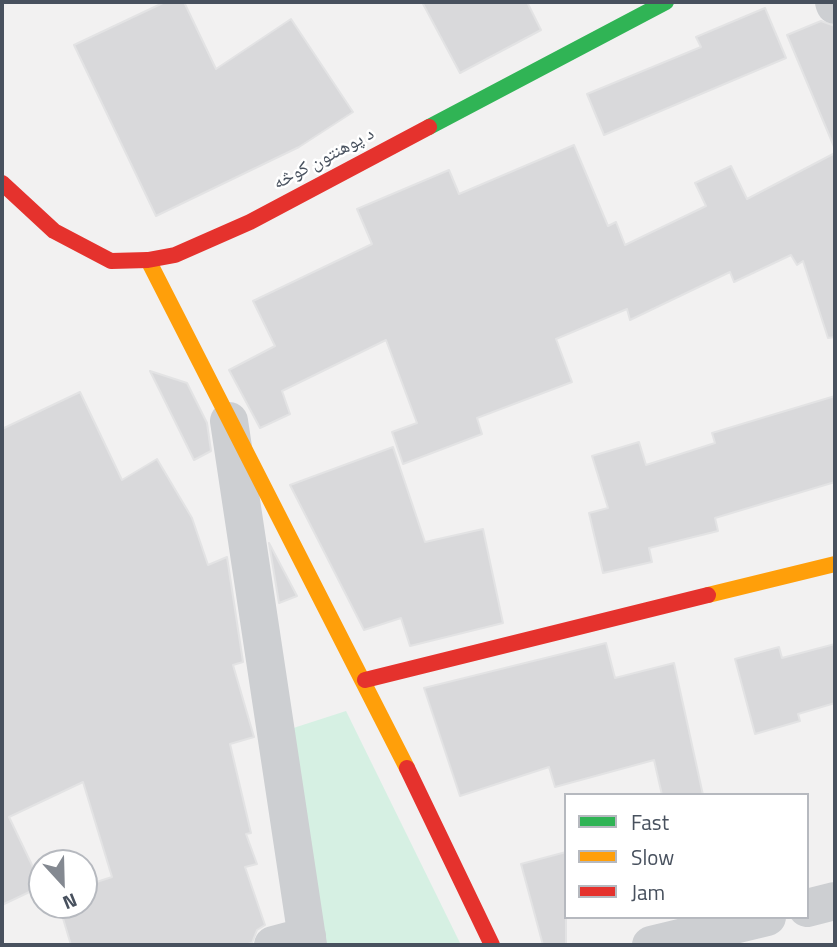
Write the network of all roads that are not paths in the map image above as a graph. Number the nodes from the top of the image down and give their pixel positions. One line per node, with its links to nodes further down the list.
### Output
1 (666, 2): 3 (street, د پوهنتون کوڅه)
2 (2, 183): 3 (street, د پوهنتون کوڅه)
3 (148, 260): 4 (street)
4 (229, 419): 6 (street); 10 (street)
5 (835, 564): 6 (street)
6 (365, 680): 11 (street)
7 (835, 901): 8 (street)
8 (809, 908)
9 (759, 919): 12 (street)
10 (296, 942)
11 (492, 945)
12 (651, 945)

